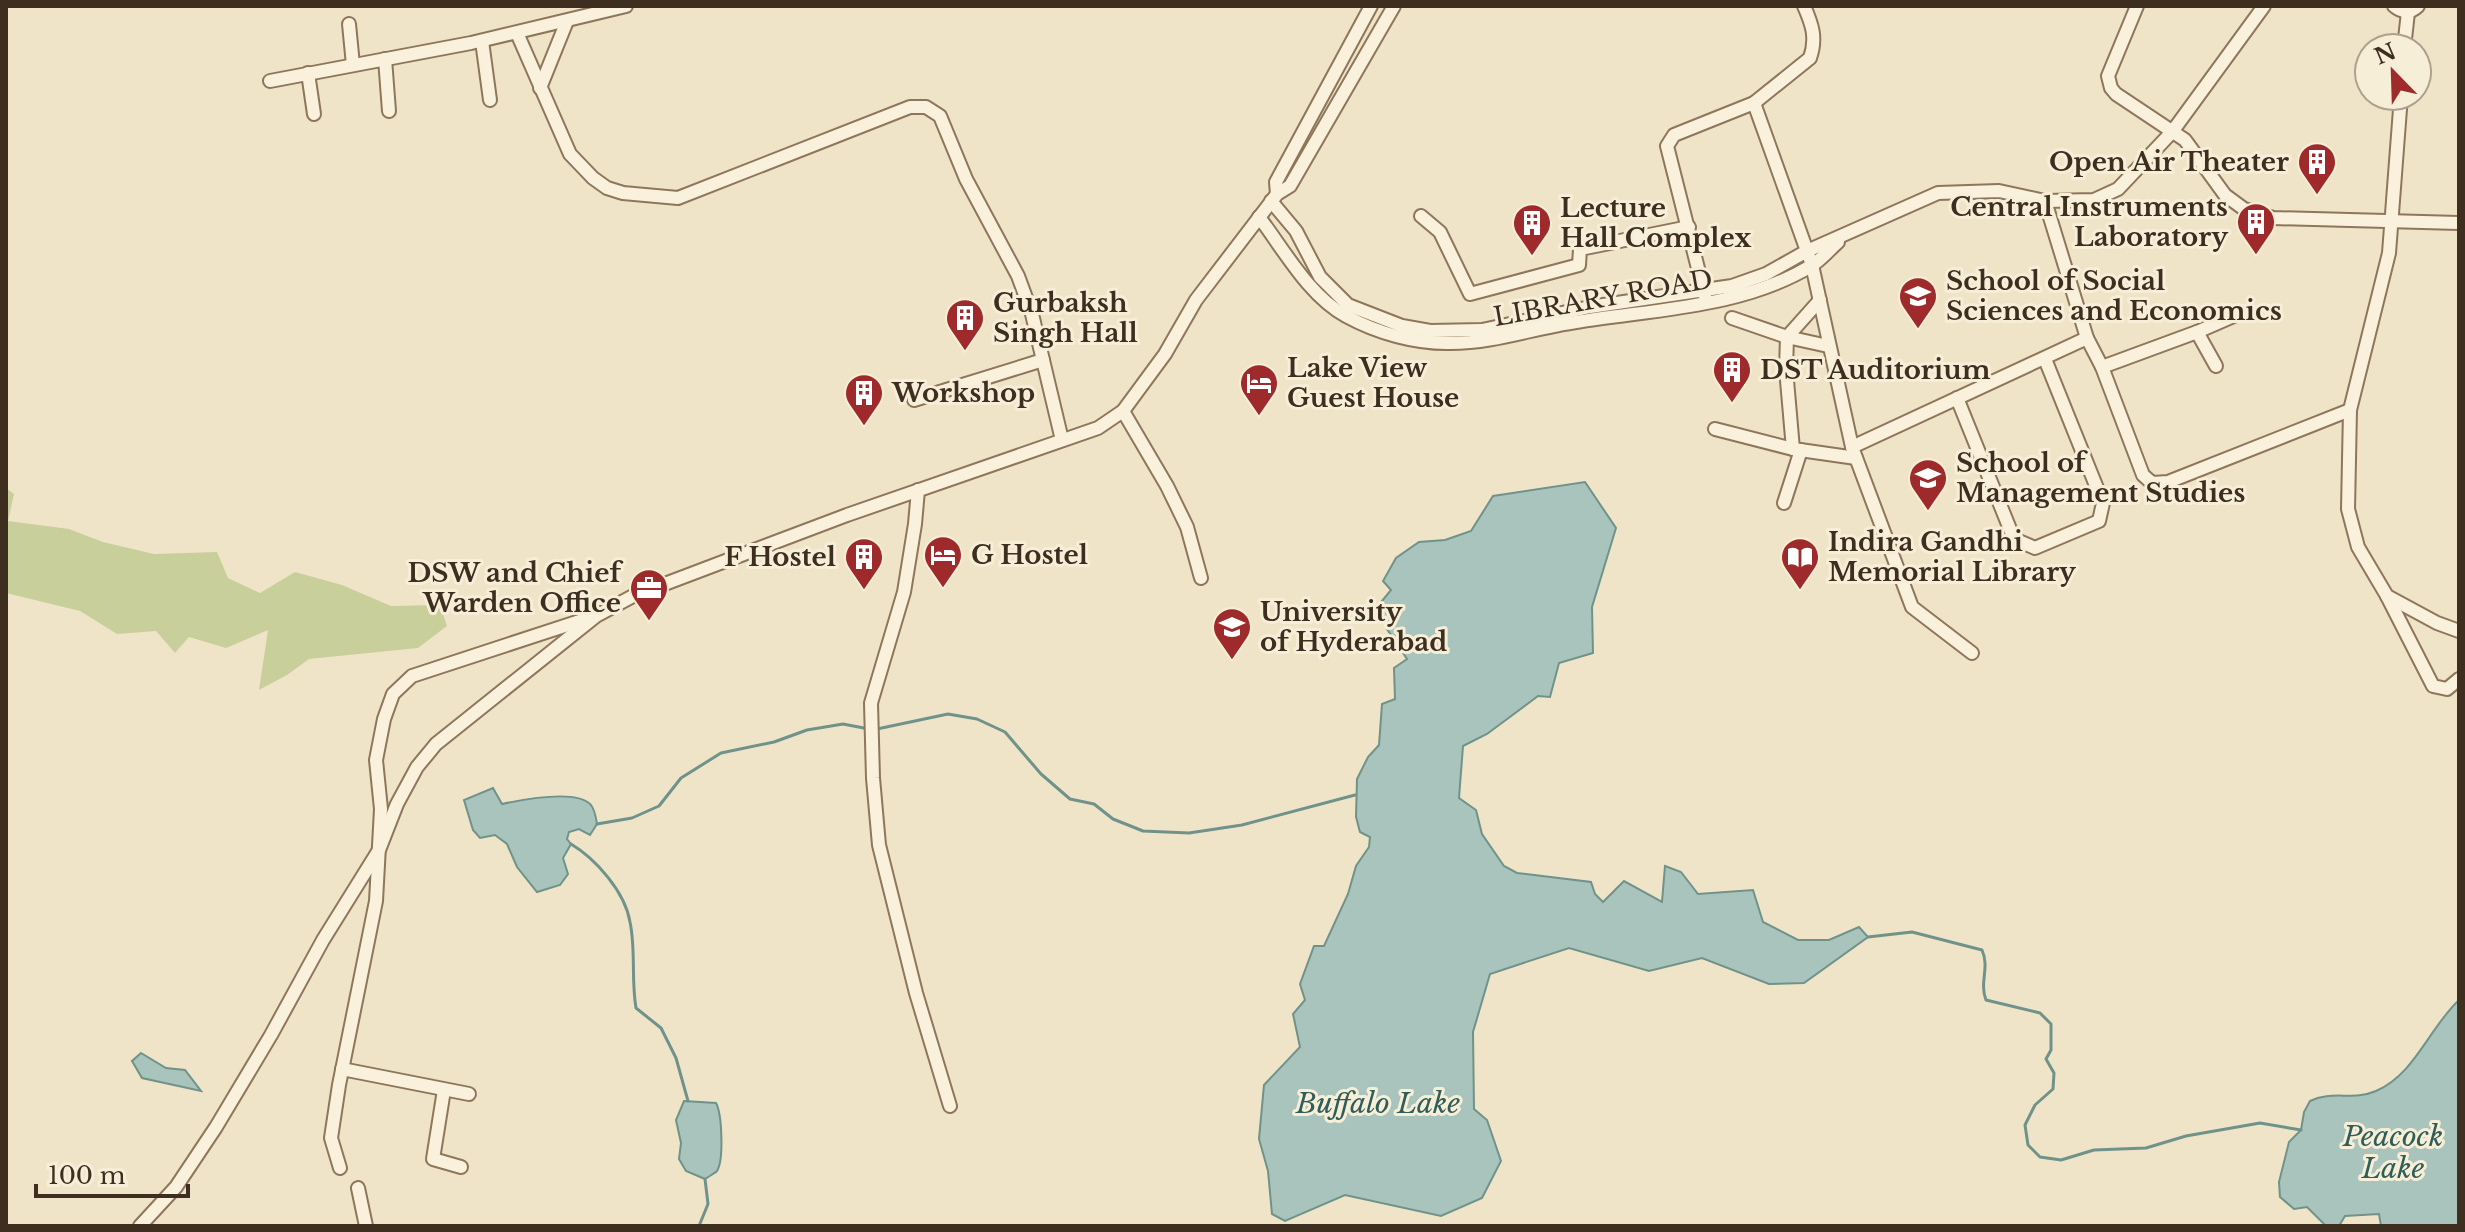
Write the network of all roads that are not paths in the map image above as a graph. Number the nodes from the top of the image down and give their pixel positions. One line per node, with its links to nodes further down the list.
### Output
1 (626, 6): 9 (street)
2 (1371, 6): 25 (street)
3 (1394, 6): 25 (street)
4 (1804, 6): 20 (street)
5 (2137, 6): 24 (street)
6 (2264, 6): 24 (street)
7 (2394, 6): 8 (street)
8 (2413, 9): 11 (street)
9 (567, 21): 12 (street); 18 (street)
10 (349, 24): 15 (street)
11 (2408, 32)
12 (517, 33): 13 (street); 18 (street)
13 (482, 41): 14 (street); 19 (street)
14 (385, 59): 15 (street); 21 (street)
15 (353, 65): 16 (street)
16 (308, 73): 17 (street); 23 (street)
17 (270, 81)
18 (540, 88): 46 (street)
19 (490, 100)
20 (1754, 103): 31 (street); 33 (street)
21 (389, 111)
22 (2400, 112): 29 (street)
23 (314, 114)
24 (2172, 132): 26 (street); 29 (street)
25 (1274, 197): 28 (street); 35 (street)
26 (2045, 201): 32 (street); 42 (street)
27 (1421, 216): 31 (street)
28 (1259, 217): 35 (street, LIBRARY ROAD); 52 (street)
29 (2390, 221): 30 (street); 51 (street)
30 (2459, 223)
31 (1689, 227): 35 (street)
32 (1846, 235): 33 (street); 34 (street, LIBRARY ROAD)
33 (1807, 251): 34 (street); 35 (street)
34 (1812, 265): 35 (street, LIBRARY ROAD); 36 (street)
35 (1705, 297)
36 (1820, 300): 41 (street); 44 (street)
37 (2236, 315): 39 (street)
38 (1732, 318): 41 (street)
39 (2211, 326): 40 (street); 43 (street)
40 (2197, 332): 43 (street); 48 (street)
41 (1787, 337): 44 (street); 55 (street)
42 (2087, 338): 45 (street); 48 (street)
43 (2206, 344): 47 (street)
44 (1828, 346): 56 (street)
45 (2045, 359): 49 (street); 49 (street)
46 (1043, 360): 50 (street); 54 (street)
47 (2216, 366)
48 (2102, 367): 51 (street)
49 (1957, 398): 56 (street)
50 (914, 400)
51 (2350, 410): 60 (street)
52 (1123, 411): 54 (street); 59 (street)
53 (1715, 429): 55 (street)
54 (1062, 440): 57 (street)
55 (1797, 449): 56 (street); 58 (street)
56 (1854, 453): 63 (street)
57 (918, 490): 61 (street); 69 (street)
58 (1784, 503)
59 (1201, 578)
60 (2387, 596): 62 (street); 64 (street)
61 (596, 616): 65 (street); 65 (street)
62 (2459, 631)
63 (1972, 653)
64 (2459, 679)
65 (379, 850): 66 (street); 73 (street)
66 (342, 1069): 67 (street); 71 (street)
67 (444, 1090): 68 (street); 70 (street)
68 (469, 1094)
69 (950, 1106)
70 (461, 1167)
71 (340, 1168)
72 (358, 1188): 74 (street)
73 (140, 1226)
74 (366, 1226)

